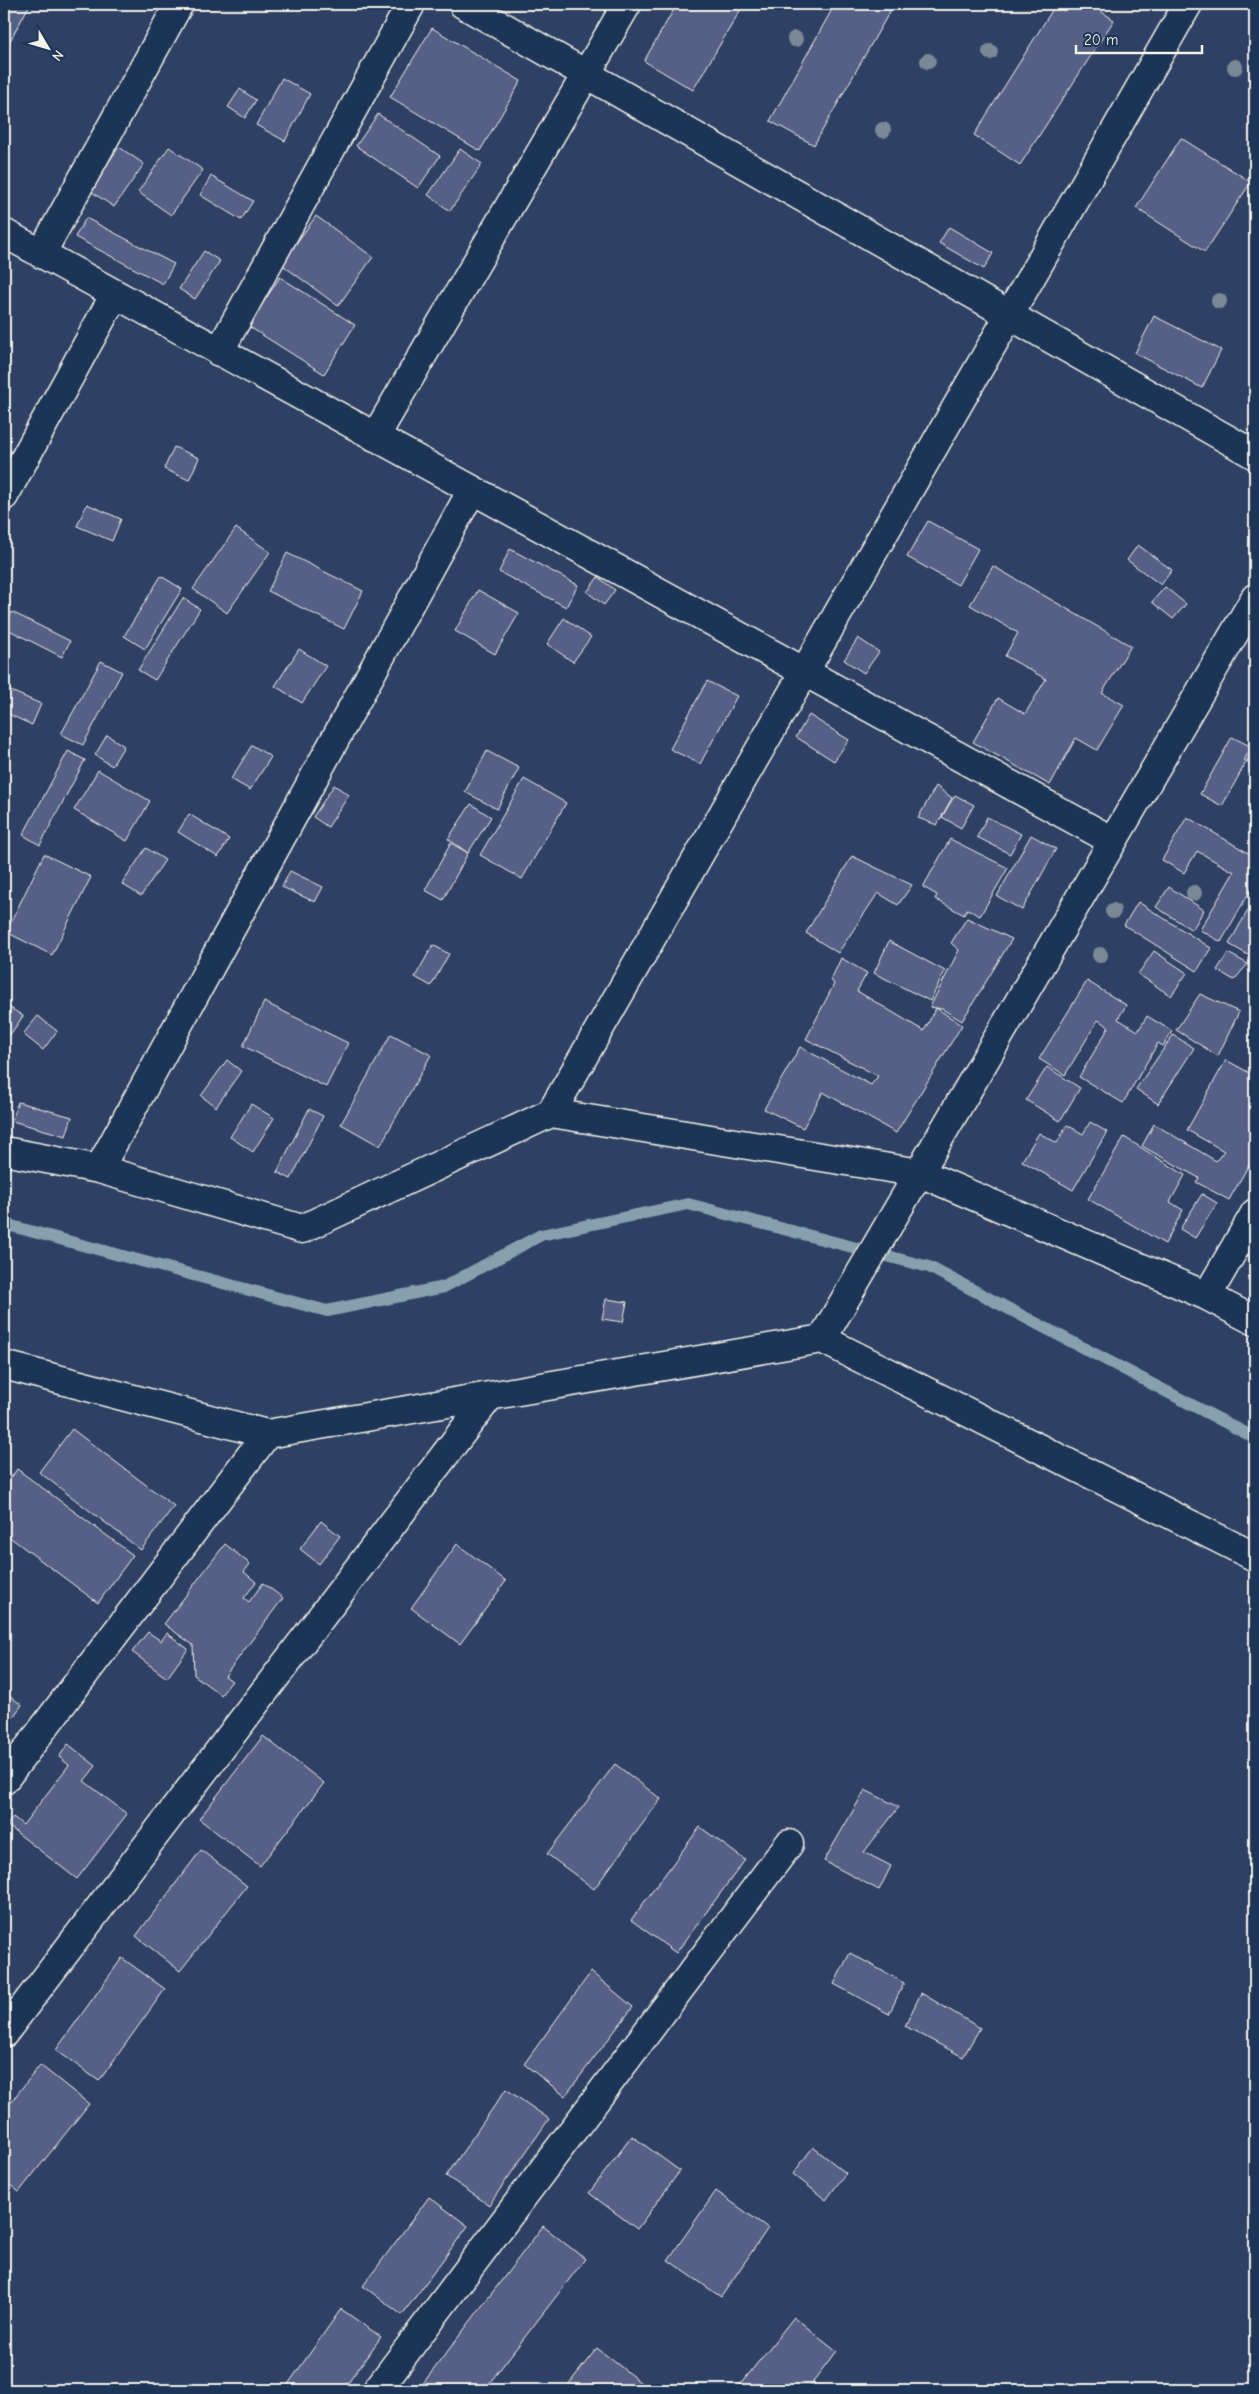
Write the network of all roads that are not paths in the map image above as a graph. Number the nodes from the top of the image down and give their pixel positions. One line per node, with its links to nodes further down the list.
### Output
1 (179, 4): 8 (street)
2 (411, 4): 11 (street)
3 (464, 4): 6 (street)
4 (627, 4): 6 (street)
5 (1188, 4): 10 (street)
6 (586, 73): 10 (street); 12 (street)
7 (4, 233): 8 (street)
8 (42, 254): 9 (street)
9 (115, 294): 11 (street); 15 (street)
10 (1009, 315): 13 (street); 17 (street)
11 (219, 352): 12 (street)
12 (375, 437): 14 (street)
13 (1255, 455)
14 (472, 490): 17 (street); 21 (street)
15 (4, 496)
16 (1255, 598): 18 (street)
17 (805, 672): 18 (street); 19 (street)
18 (1113, 842): 22 (street)
19 (551, 1113): 21 (street); 22 (street)
20 (4, 1151): 21 (street)
21 (99, 1169)
22 (920, 1173): 24 (street); 26 (street)
23 (1255, 1212): 24 (street)
24 (1206, 1296): 25 (street)
25 (1255, 1321)
26 (822, 1339): 28 (street); 30 (street)
27 (4, 1365): 29 (street)
28 (489, 1397): 29 (street); 33 (street)
29 (266, 1434): 31 (street)
30 (1255, 1557)
31 (4, 1780)
32 (789, 1844): 34 (street)
33 (4, 2033)
34 (377, 2390)

